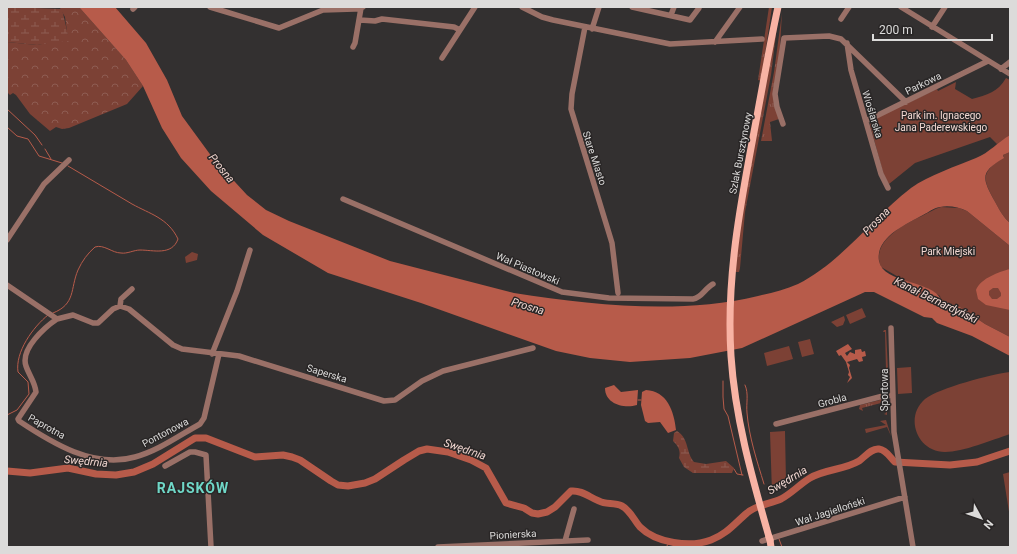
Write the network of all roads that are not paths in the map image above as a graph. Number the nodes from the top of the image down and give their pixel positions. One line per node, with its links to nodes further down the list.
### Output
1 (210, 7): 12 (street)
2 (475, 7): 22 (street)
3 (522, 7): 18 (street)
4 (599, 7): 20 (street)
5 (632, 7): 15 (street)
6 (674, 7): 15 (street)
7 (774, 7): 21 (main road, Szlak Bursztynowy)
8 (778, 7): 21 (main road, Szlak Bursztynowy)
9 (849, 7): 16 (street)
10 (901, 7): 19 (street)
11 (945, 7): 19 (street)
12 (362, 8): 17 (street)
13 (699, 8): 15 (street)
14 (738, 8): 24 (street)
15 (671, 16)
16 (841, 19)
17 (360, 20): 22 (street); 26 (street)
18 (585, 27): 20 (street); 43 (street, Stare Miasto)
19 (932, 27): 28 (street)
20 (592, 29): 24 (street)
21 (772, 29): 58 (main road, Szlak Bursztynowy)
22 (460, 30): 27 (street)
23 (762, 39): 24 (street)
24 (715, 42)
25 (847, 43): 32 (street); 33 (street, Wioślarska); 34 (street)
26 (353, 47)
27 (442, 58)
28 (988, 61): 30 (street); 32 (street, Parkowa)
29 (1010, 62): 30 (street)
30 (1000, 69): 31 (street)
31 (1010, 74)
32 (906, 102): 33 (street, Parkowa)
33 (866, 121): 36 (street, Wioślarska)
34 (783, 124)
35 (68, 160): 38 (street)
36 (888, 188)
37 (343, 199): 40 (street, Wał Piastowski)
38 (7, 240)
39 (250, 250): 48 (street)
40 (713, 284)
41 (7, 286): 45 (street)
42 (132, 289): 44 (street)
43 (618, 293)
44 (120, 306): 45 (street); 48 (street, Saperska)
45 (55, 318): 52 (street, Paprotna)
46 (890, 328): 50 (street, Sportowa)
47 (533, 348): 49 (street, Saperska)
48 (212, 354): 49 (street, Saperska)
49 (219, 354): 52 (street, Pontonowa)
50 (893, 395): 51 (street, Grobla); 54 (street, Sportowa)
51 (776, 424)
52 (113, 460)
53 (165, 466): 60 (street)
54 (905, 497): 57 (street, Wał Jagielloński); 62 (street)
55 (574, 509): 59 (street)
56 (588, 540): 59 (street, Pionierska)
57 (762, 541)
58 (770, 541)
59 (567, 543): 61 (street, Pionierska)
60 (211, 547)
61 (438, 547)
62 (913, 547)

